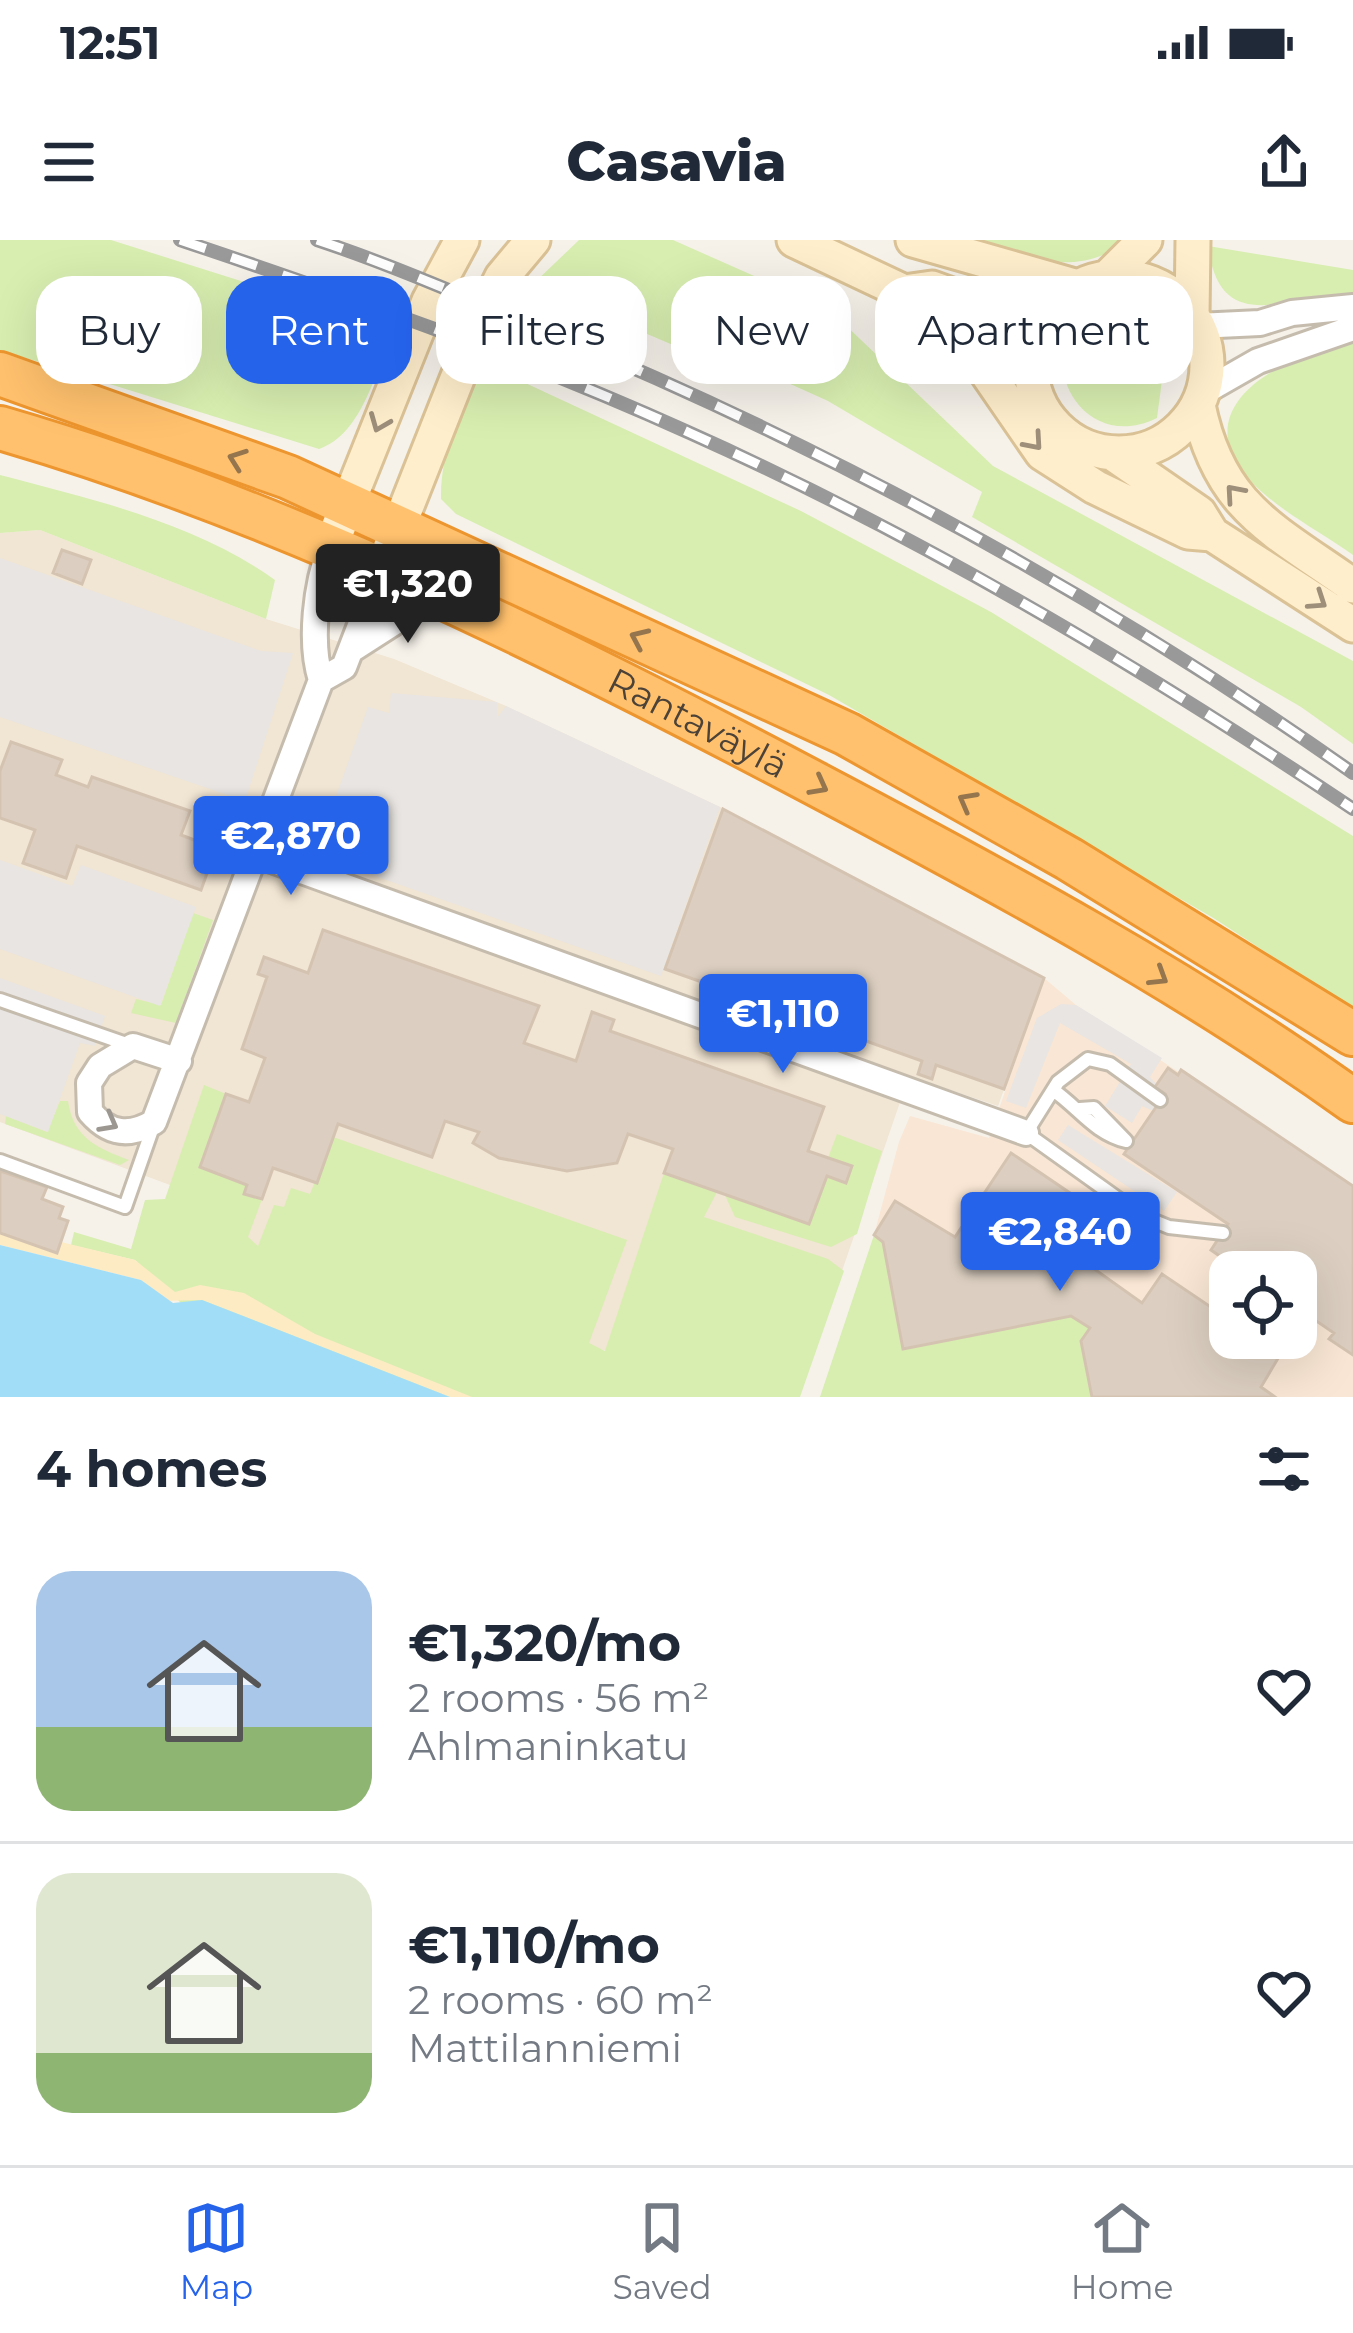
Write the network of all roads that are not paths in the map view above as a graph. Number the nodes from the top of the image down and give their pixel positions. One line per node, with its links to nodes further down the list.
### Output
1 (462, 240): 19 (main road, one-way to 19)
2 (532, 240): 20 (main road)
3 (794, 240): 9 (main road)
4 (913, 240): 7 (main road)
5 (1145, 240): 8 (main road)
6 (1193, 240): 11 (main road)
7 (1067, 276)
8 (1100, 276)
9 (875, 278)
10 (1353, 307): 11 (street)
11 (1195, 321): 16 (main road)
12 (1353, 328): 16 (street)
13 (0, 374): 19 (highway, Rantaväylä, one-way to 13)
14 (994, 384): 21 (main road, one-way to 21)
15 (1036, 384): 18 (main road)
16 (1200, 399): 18 (main road); 24 (main road, one-way to 16)
17 (0, 428): 22 (highway, Rantaväylä)
18 (1112, 453): 21 (main road)
19 (345, 503): 20 (highway, Rantaväylä); 22 (main road)
20 (397, 527): 23 (main road); 31 (highway, Rantaväylä, one-way to 20)
21 (1212, 533): 26 (main road, one-way to 26)
22 (330, 548): 23 (highway, Rantaväylä); 28 (street)
23 (381, 571): 25 (highway, Rantaväylä); 27 (street)
24 (1353, 586)
25 (434, 597): 27 (street); 36 (highway, Rantaväylä, one-way to 36)
26 (1353, 625)
27 (353, 649): 28 (street)
28 (321, 680): 29 (street)
29 (255, 854): 33 (street); 39 (street)
30 (0, 1000): 32 (lane)
31 (1353, 1034)
32 (133, 1046): 33 (street); 38 (street, one-way to 38)
33 (179, 1061): 38 (street)
34 (1053, 1090): 35 (lane); 37 (lane); 39 (lane)
35 (1160, 1100)
36 (1353, 1101)
37 (1080, 1109)
38 (154, 1122): 40 (lane)
39 (1026, 1133): 41 (lane)
40 (0, 1161)
41 (1222, 1233)

